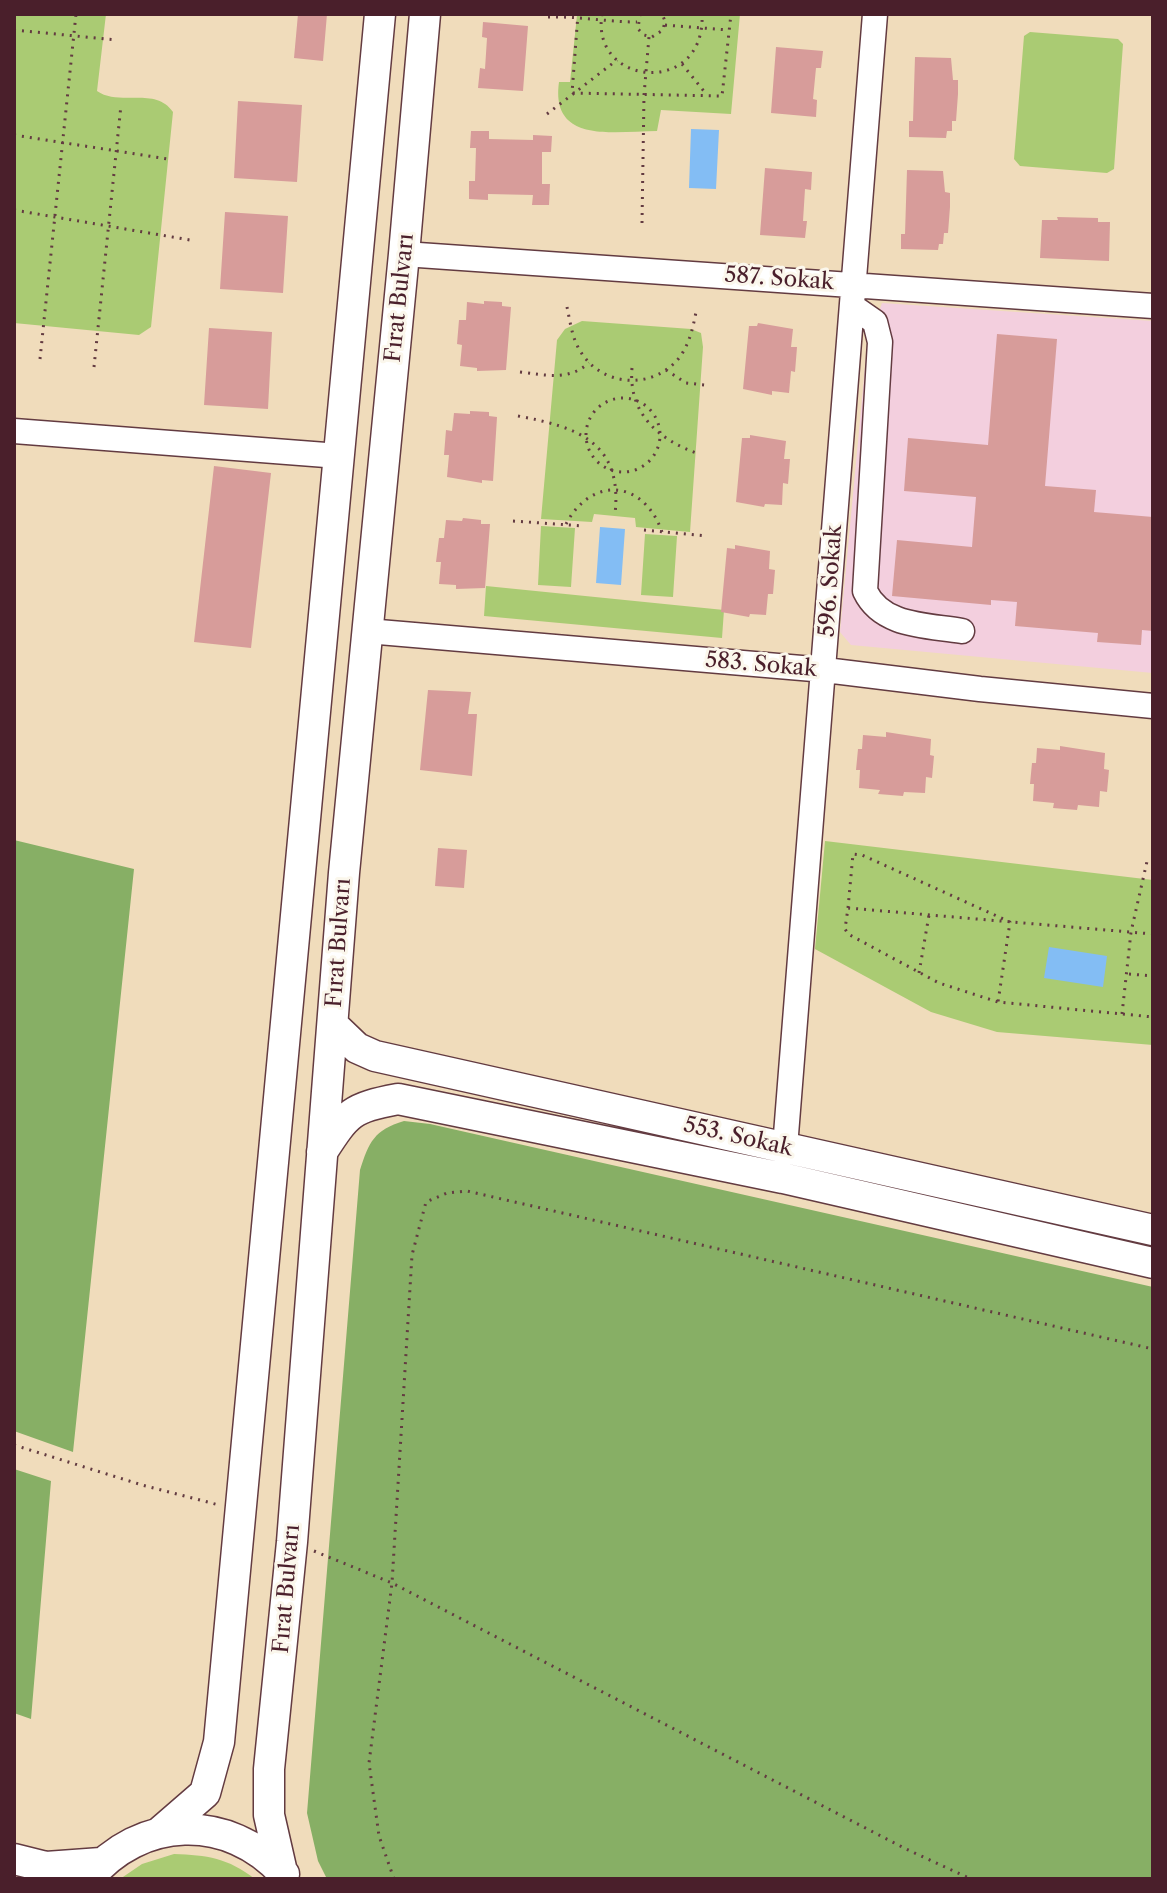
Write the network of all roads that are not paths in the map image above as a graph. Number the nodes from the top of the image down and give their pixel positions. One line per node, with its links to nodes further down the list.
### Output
1 (380, 14): 8 (main road, Fırat Bulvarı)
2 (425, 14): 4 (main road, Fırat Bulvarı)
3 (875, 14): 5 (street, 596. Sokak)
4 (404, 254): 5 (street, 587. Sokak); 9 (main road, Fırat Bulvarı)
5 (853, 295): 6 (street, 587. Sokak); 10 (street); 11 (street, 596. Sokak)
6 (1153, 306)
7 (14, 431): 8 (street)
8 (339, 456): 18 (main road, Fırat Bulvarı)
9 (367, 631): 11 (street, 583. Sokak); 13 (main road, Fırat Bulvarı)
10 (962, 631)
11 (825, 670): 12 (street, 583. Sokak); 14 (street, 596. Sokak)
12 (1153, 706)
13 (333, 1025): 14 (main road, 553. Sokak); 15 (main road, Fırat Bulvarı)
14 (785, 1147): 16 (main road, 553. Sokak)
15 (321, 1154): 17 (main road); 21 (main road, Fırat Bulvarı)
16 (1153, 1230)
17 (1153, 1263)
18 (160, 1832): 20 (main road); 21 (main road)
19 (14, 1859): 20 (main road)
20 (94, 1871)
21 (285, 1875)

